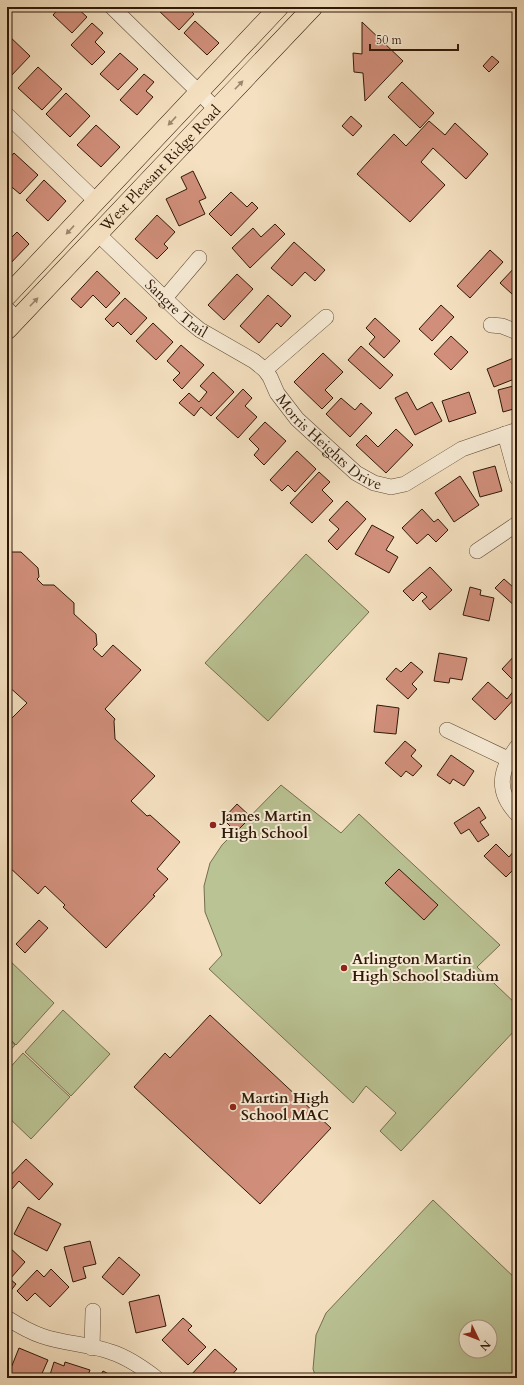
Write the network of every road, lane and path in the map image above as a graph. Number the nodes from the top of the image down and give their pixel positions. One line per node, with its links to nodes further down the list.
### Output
1 (112, 7): 4 (street)
2 (279, 7): 4 (main road, West Pleasant Ridge Road)
3 (313, 7): 5 (main road, West Pleasant Ridge Road, one-way to 3)
4 (199, 92): 5 (street); 7 (main road, West Pleasant Ridge Road, one-way to 7)
5 (216, 109): 8 (main road, West Pleasant Ridge Road)
6 (7, 115): 7 (street)
7 (96, 201): 10 (main road, West Pleasant Ridge Road, one-way to 10)
8 (98, 234): 11 (street, Sangre Trail); 13 (main road, West Pleasant Ridge Road, one-way to 8)
9 (199, 258): 11 (street)
10 (7, 296)
11 (165, 298): 16 (street, Sangre Trail)
12 (326, 317): 16 (street)
13 (10, 319)
14 (491, 325): 15 (street)
15 (517, 332)
16 (265, 370): 17 (street, Morris Heights Drive)
17 (511, 432): 18 (street)
18 (517, 478)
19 (517, 524): 20 (street)
20 (477, 551)
21 (447, 730): 22 (street)
22 (513, 753): 23 (street)
23 (517, 814)
24 (93, 1311): 26 (street)
25 (7, 1318): 26 (street)
26 (92, 1348): 27 (street)
27 (156, 1378)

